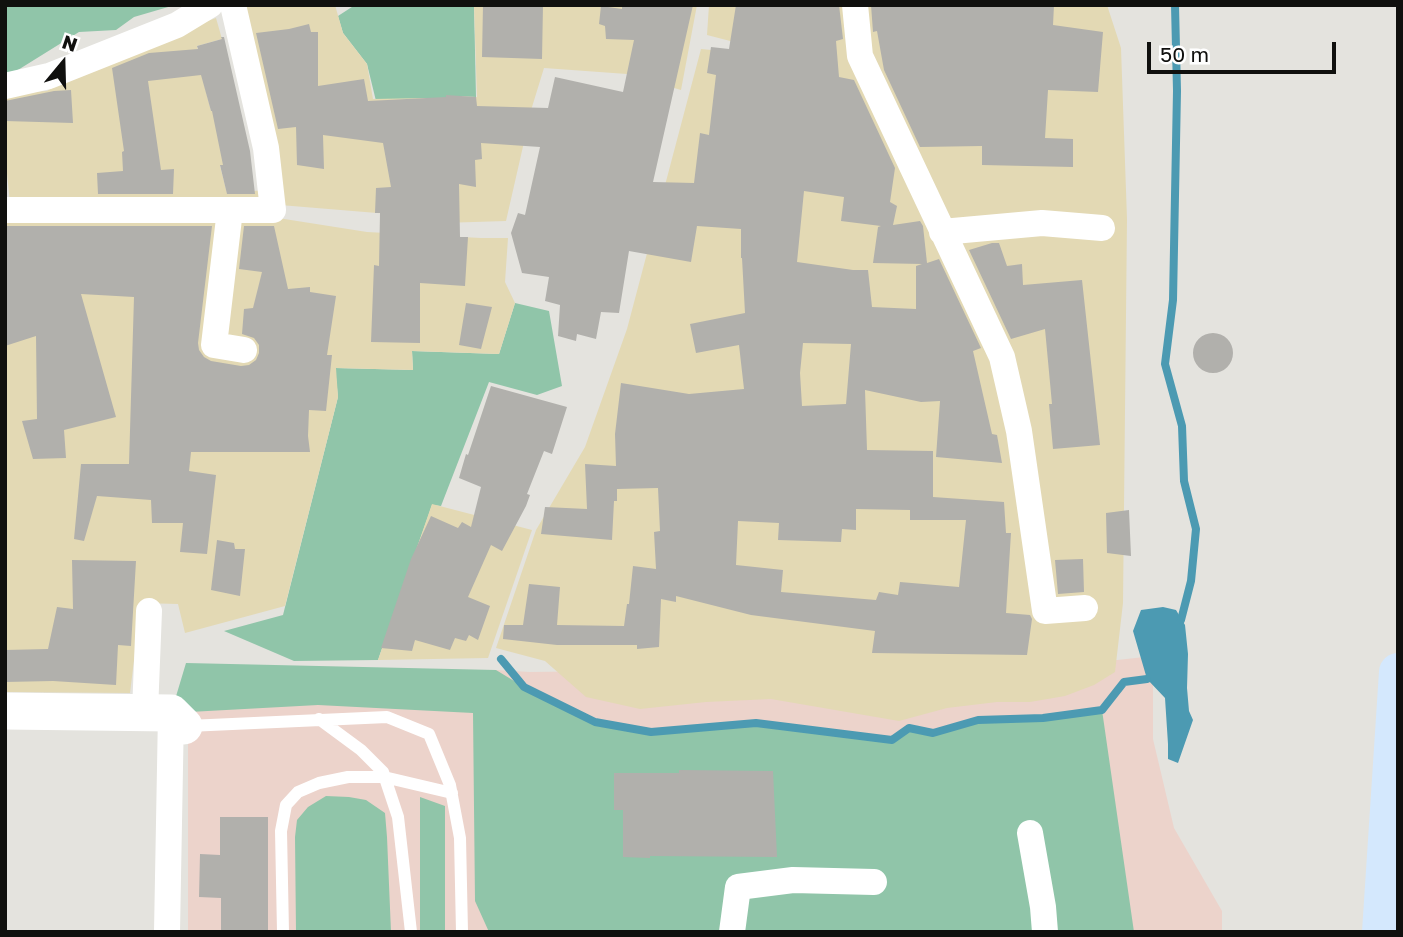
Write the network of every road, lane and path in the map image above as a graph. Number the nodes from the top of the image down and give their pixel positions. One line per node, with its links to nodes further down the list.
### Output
1 (210, 5): 4 (street)
2 (233, 5): 6 (street)
3 (855, 5): 8 (street)
4 (5, 86)
5 (5, 210): 6 (street)
6 (230, 210): 9 (street)
7 (1102, 228): 8 (street)
8 (942, 232): 10 (street)
9 (244, 350)
10 (1085, 608)
11 (149, 611): 14 (street)
12 (1398, 672): 26 (main road)
13 (5, 710): 14 (street)
14 (167, 717): 15 (lane); 20 (street)
15 (320, 719): 16 (lane); 17 (lane)
16 (384, 777): 17 (lane); 21 (lane); 22 (lane)
17 (452, 793): 23 (lane)
18 (1030, 833): 25 (street)
19 (874, 882): 24 (street)
20 (167, 932)
21 (283, 932)
22 (411, 932)
23 (462, 932)
24 (732, 932)
25 (1045, 932)
26 (1381, 932)

